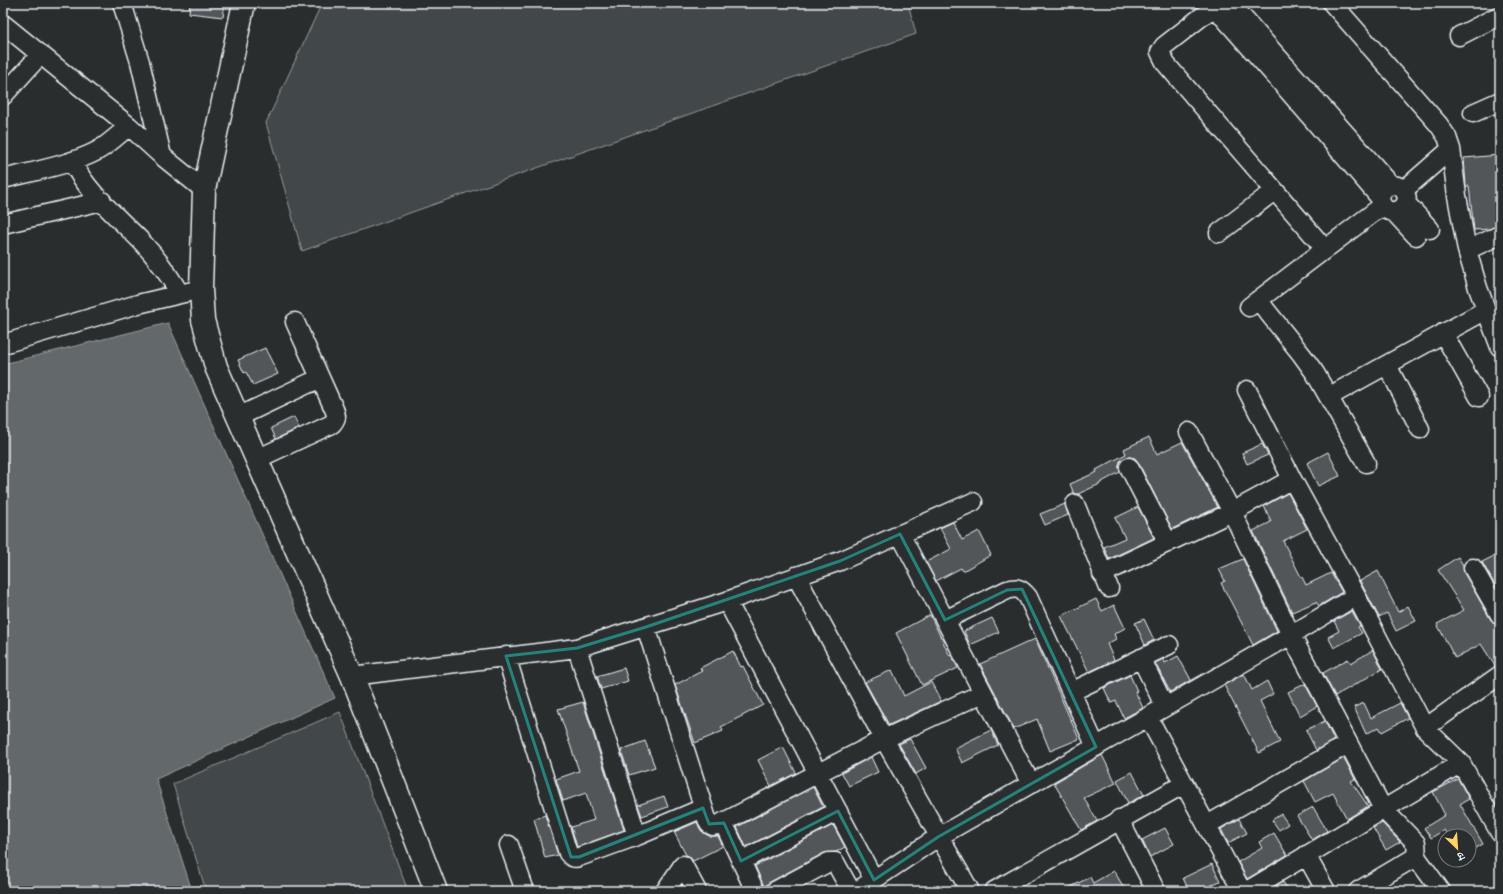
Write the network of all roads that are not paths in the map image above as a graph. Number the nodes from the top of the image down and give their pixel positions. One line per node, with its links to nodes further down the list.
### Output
1 (122, 3): 14 (street)
2 (244, 3): 17 (main road)
3 (1332, 3): 13 (street)
4 (1218, 4): 18 (street); 19 (street)
5 (1500, 15): 7 (street)
6 (3, 24): 8 (street)
7 (1460, 36)
8 (41, 54): 9 (street); 12 (street)
9 (3, 96)
10 (1500, 101): 11 (street)
11 (1473, 113)
12 (128, 126): 14 (street); 15 (street)
13 (1451, 149): 19 (street); 26 (street)
14 (162, 156): 17 (street)
15 (72, 161): 16 (street); 20 (street)
16 (3, 179)
17 (204, 190): 27 (main road)
18 (1274, 191): 23 (street); 25 (street)
19 (1393, 199): 22 (street); 25 (street)
20 (102, 201): 21 (street); 28 (street)
21 (3, 224)
22 (1423, 232)
23 (1220, 233)
24 (1500, 235): 26 (street)
25 (1325, 249): 37 (street)
26 (1467, 250): 29 (street)
27 (201, 288): 28 (street); 39 (main road)
28 (180, 294): 32 (street)
29 (1492, 313): 31 (street); 33 (street)
30 (295, 322): 35 (street)
31 (1443, 333): 34 (street); 38 (street)
32 (3, 344)
33 (1500, 347)
34 (1387, 365): 37 (street); 40 (street)
35 (320, 378): 39 (street); 42 (street)
36 (1247, 390): 45 (street)
37 (1330, 396): 43 (street)
38 (1479, 397)
39 (238, 417): 42 (main road)
40 (1420, 429)
41 (1189, 432): 48 (street)
42 (257, 459): 64 (main road)
43 (1366, 463)
44 (1129, 466): 50 (street)
45 (1292, 479): 48 (street); 53 (street)
46 (972, 502): 49 (street)
47 (1075, 504): 50 (street)
48 (1232, 512): 50 (street); 58 (street)
49 (900, 534): 52 (street); 56 (street)
50 (1168, 543)
51 (1473, 568): 55 (street)
52 (796, 576): 54 (street); 70 (street)
53 (1356, 596): 58 (street); 69 (street)
54 (727, 601): 57 (street); 74 (street)
55 (1500, 615)
56 (945, 620): 65 (street); 66 (street)
57 (646, 627): 60 (street); 77 (street)
58 (1291, 635): 67 (street); 71 (street)
59 (1169, 646): 62 (street)
60 (576, 648): 61 (street); 84 (street)
61 (506, 656): 64 (street); 84 (street)
62 (1142, 658): 65 (street); 67 (street)
63 (1500, 675): 69 (street)
64 (352, 676): 92 (main road)
65 (1071, 692): 72 (street)
66 (983, 693): 70 (street); 75 (street)
67 (1165, 707): 68 (street)
68 (1148, 717): 72 (street); 76 (street)
69 (1425, 728): 73 (street)
70 (884, 739): 74 (street); 85 (street)
71 (1348, 744): 78 (street); 82 (street)
72 (1096, 747): 75 (street)
73 (1460, 763): 78 (street); 83 (street)
74 (818, 773): 79 (street); 81 (street)
75 (1031, 784): 85 (street)
76 (1184, 784): 80 (street); 82 (street)
77 (704, 808): 81 (street); 84 (street)
78 (1383, 809): 87 (street); 88 (street)
79 (838, 811): 89 (street); 90 (street)
80 (1119, 819): 91 (street); 101 (street)
81 (723, 822): 89 (street)
82 (1206, 825): 102 (street)
83 (1500, 833)
84 (638, 836)
85 (938, 837): 90 (street); 100 (street)
86 (509, 845): 93 (street)
87 (1306, 855): 103 (street); 104 (street)
88 (1416, 855): 105 (street); 106 (street)
89 (741, 861): 96 (street)
90 (874, 880): 99 (street)
91 (1151, 889)
92 (436, 891)
93 (525, 891)
94 (665, 891): 95 (street)
95 (697, 891)
96 (755, 891)
97 (775, 891): 98 (street)
98 (852, 891)
99 (857, 891)
100 (970, 891)
101 (994, 891)
102 (1242, 891)
103 (1247, 891)
104 (1326, 891)
105 (1358, 891)
106 (1442, 891)

